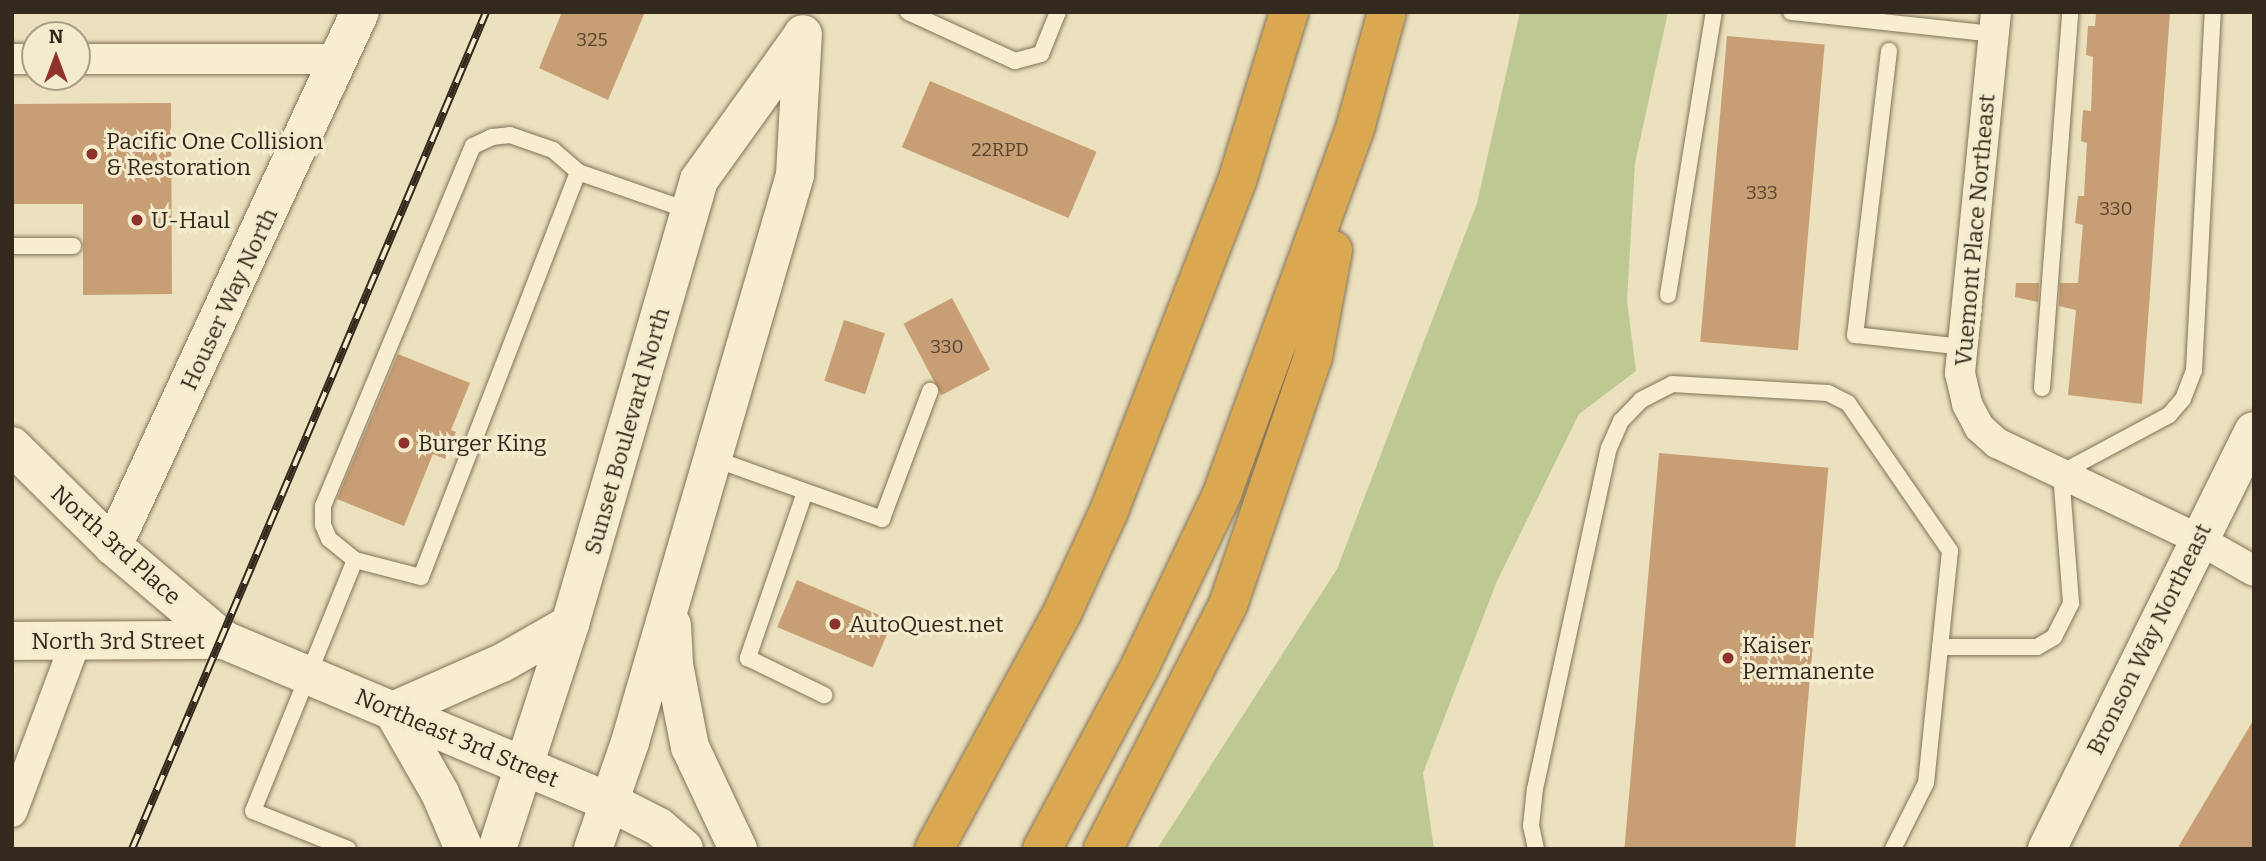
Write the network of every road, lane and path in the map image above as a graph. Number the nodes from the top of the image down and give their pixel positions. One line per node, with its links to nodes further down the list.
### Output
1 (360, 12): 15 (main road, Houser Way North)
2 (908, 12): 3 (lane)
3 (1058, 12)
4 (1289, 12): 52 (highway)
5 (1388, 12): 16 (highway)
6 (1714, 12): 21 (lane)
7 (1791, 12): 10 (lane)
8 (2070, 12): 23 (lane)
9 (2213, 12): 28 (lane)
10 (1892, 18): 11 (lane)
11 (1995, 23): 22 (street, Vuemont Place Northeast)
12 (806, 24): 18 (main road, Sunset Boulevard North); 27 (main road, Sunset Boulevard North)
13 (1889, 51): 22 (lane)
14 (91, 59): 15 (street)
15 (340, 59): 31 (main road, Houser Way North)
16 (1356, 125): 53 (highway); 54 (highway)
17 (578, 172): 18 (lane); 32 (lane); 32 (lane)
18 (691, 211): 35 (main road, Sunset Boulevard North)
19 (12, 246): 20 (lane)
20 (73, 246)
21 (1668, 295)
22 (1963, 347): 28 (street, Vuemont Place Northeast)
23 (2042, 388)
24 (930, 391): 29 (lane)
25 (2254, 431): 30 (main road, Bronson Way Northeast)
26 (12, 446): 31 (main road, North 3rd Place)
27 (712, 458): 29 (lane); 34 (main road, Sunset Boulevard North)
28 (2062, 473): 30 (street, Vuemont Place Northeast); 39 (lane)
29 (805, 492): 41 (lane)
30 (2198, 539): 33 (street, Vuemont Place Northeast); 57 (main road, Bronson Way Northeast)
31 (113, 546): 36 (main road, North 3rd Place)
32 (355, 560): 40 (lane)
33 (2254, 572)
34 (676, 583): 44 (main road, Sunset Boulevard North); 51 (main road)
35 (570, 624): 42 (main road); 43 (main road, Sunset Boulevard North)
36 (224, 640): 38 (main road, North 3rd Street); 40 (main road, Northeast 3rd Street)
37 (12, 641): 38 (main road, North 3rd Street)
38 (76, 641): 45 (street)
39 (1940, 648): 55 (lane); 56 (lane)
40 (308, 676): 42 (main road, Northeast 3rd Street); 46 (lane)
41 (824, 695)
42 (393, 712): 43 (main road, Northeast 3rd Street); 47 (main road)
43 (525, 767): 44 (main road, Northeast 3rd Street); 48 (main road, Sunset Boulevard North)
44 (610, 802): 49 (main road, Sunset Boulevard North); 50 (main road, Northeast 3rd Street)
45 (12, 812)
46 (348, 849)
47 (464, 849)
48 (497, 849)
49 (593, 849)
50 (684, 849)
51 (738, 849)
52 (934, 849)
53 (1042, 849)
54 (1103, 849)
55 (1536, 849)
56 (1893, 849)
57 (2047, 849)

